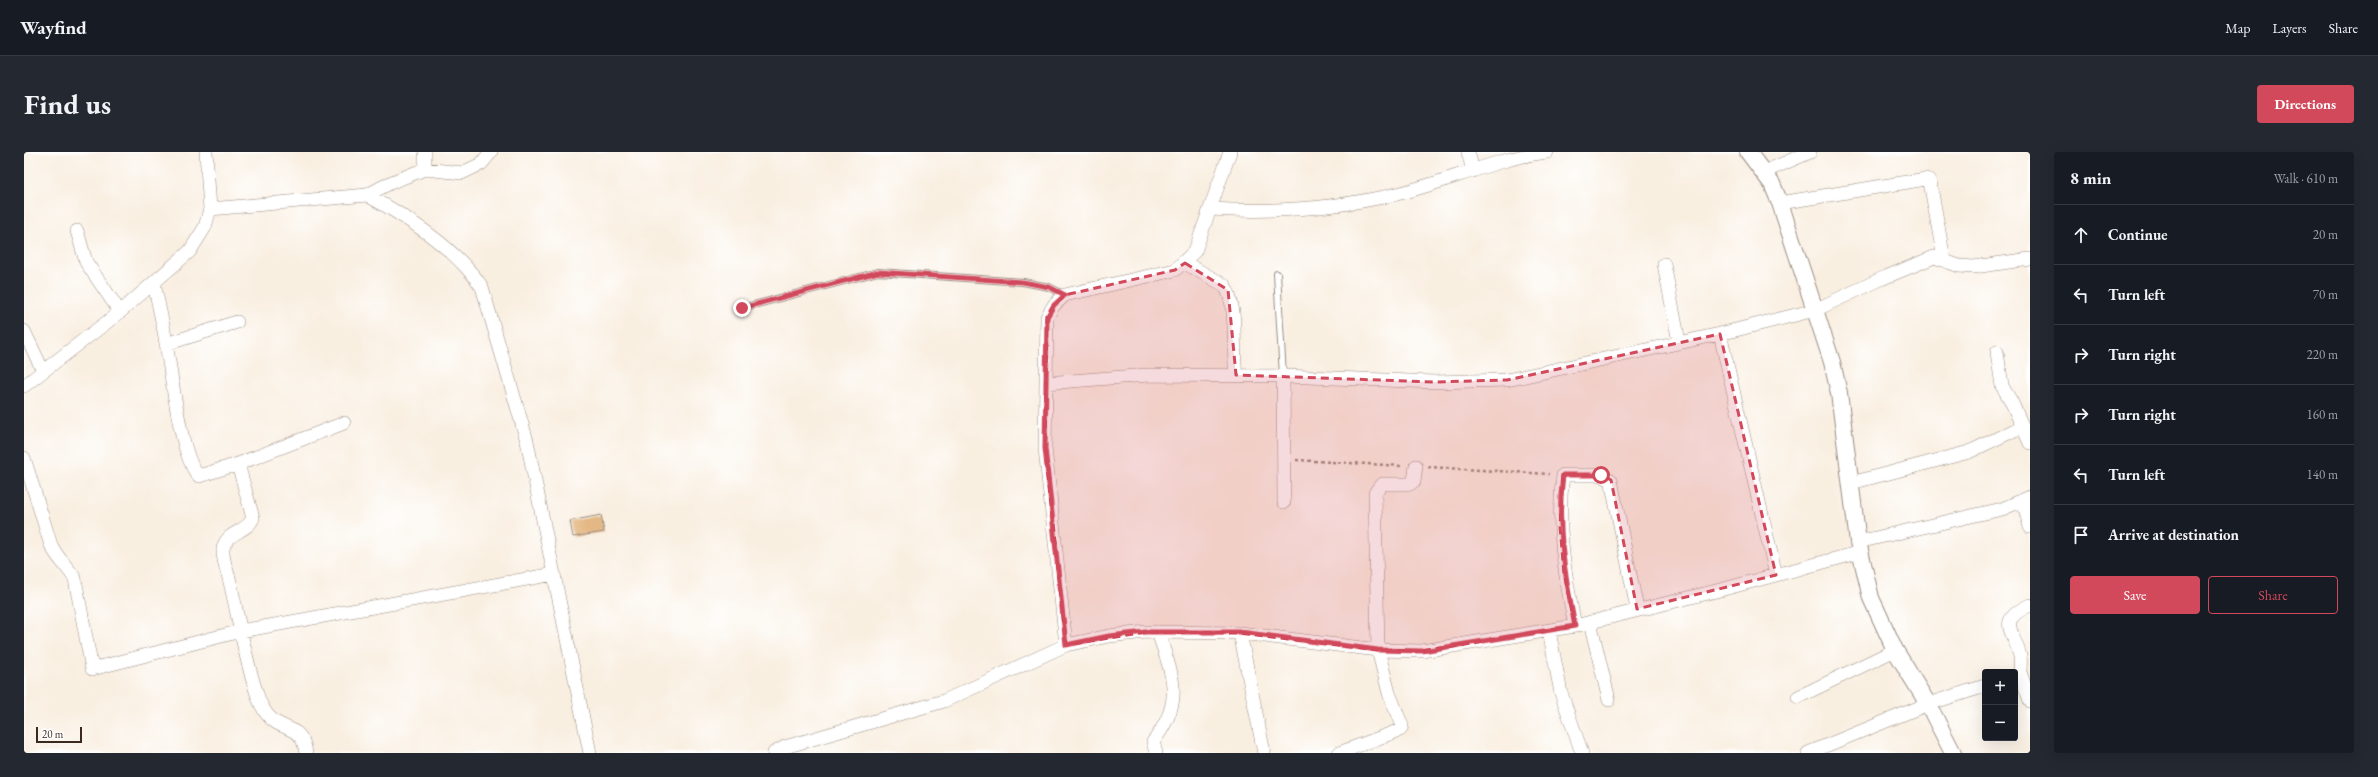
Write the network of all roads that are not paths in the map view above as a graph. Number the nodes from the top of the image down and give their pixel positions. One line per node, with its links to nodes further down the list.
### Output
1 (206, 152): 14 (street)
2 (425, 152): 9 (street)
3 (491, 152): 9 (street)
4 (1230, 152): 15 (street)
5 (1468, 152): 10 (street)
6 (1547, 152): 10 (street)
7 (1748, 152): 11 (street)
8 (1810, 152): 11 (street)
9 (425, 169): 12 (street)
10 (1473, 171): 15 (street)
11 (1764, 172): 13 (street)
12 (367, 195): 14 (street); 49 (street)
13 (1780, 203): 17 (street); 25 (street)
14 (210, 209): 22 (street)
15 (1210, 209): 19 (street)
16 (77, 231): 26 (street)
17 (1944, 259): 18 (street); 25 (street)
18 (2030, 259)
19 (1184, 263): 23 (street); 34 (street)
20 (1664, 264): 30 (street)
21 (1277, 274): 35 (lane)
22 (154, 283): 26 (street); 31 (street)
23 (1065, 295): 24 (lane); 36 (street)
24 (742, 308)
25 (1815, 310): 29 (street); 44 (street)
26 (120, 312): 33 (street)
27 (237, 322): 31 (street)
28 (24, 331): 33 (street)
29 (1720, 334): 30 (street); 50 (street)
30 (1679, 342): 35 (street)
31 (166, 344): 42 (street)
32 (1997, 352): 39 (street)
33 (43, 371): 37 (street)
34 (1236, 375): 35 (street); 36 (street)
35 (1283, 376): 46 (street)
36 (1046, 383): 59 (street)
37 (24, 386)
38 (344, 423): 42 (street)
39 (2021, 427): 40 (street); 44 (street)
40 (2030, 443)
41 (24, 458): 55 (street)
42 (238, 464): 55 (street)
43 (1416, 466): 60 (street)
44 (1851, 483): 48 (street)
45 (2026, 499): 47 (street); 48 (street)
46 (1284, 502)
47 (2030, 527)
48 (1859, 547): 50 (street); 61 (street)
49 (554, 574): 55 (street); 69 (street)
50 (1776, 575): 52 (street)
51 (2030, 605): 62 (street)
52 (1637, 609): 53 (street); 54 (street)
53 (1590, 622): 54 (street); 65 (street)
54 (1575, 626): 56 (street)
55 (241, 631): 68 (street)
56 (1549, 631): 60 (street); 74 (street)
57 (1158, 632): 58 (street); 59 (street); 71 (street)
58 (1240, 632): 60 (street); 72 (street)
59 (1066, 645): 70 (street)
60 (1378, 650): 73 (street)
61 (1895, 650): 64 (street); 67 (street)
62 (2018, 674): 66 (street)
63 (1982, 687): 67 (street)
64 (1798, 697)
65 (1609, 700)
66 (2030, 701)
67 (1928, 704): 75 (street); 76 (street)
68 (306, 753)
69 (590, 753)
70 (774, 753)
71 (1156, 753)
72 (1264, 753)
73 (1340, 753)
74 (1582, 753)
75 (1808, 753)
76 (1953, 753)

